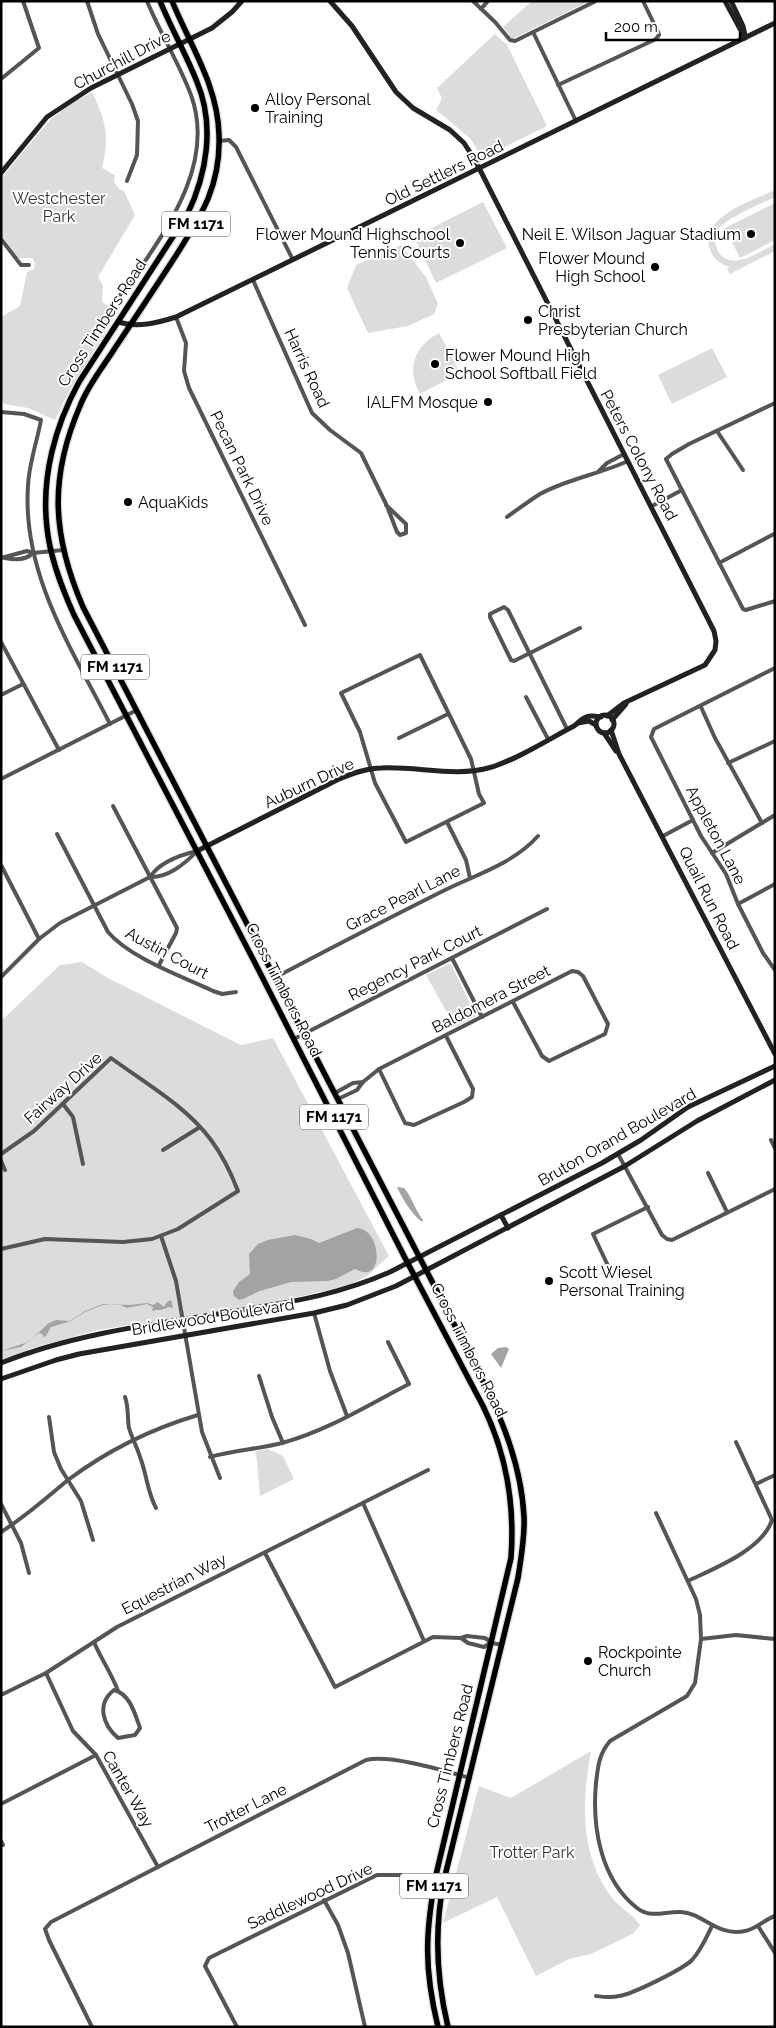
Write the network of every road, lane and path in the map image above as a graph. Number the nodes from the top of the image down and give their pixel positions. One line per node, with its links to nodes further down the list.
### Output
1 (23, 1): 22 (street)
2 (87, 1): 21 (street)
3 (147, 1): 20 (street)
4 (160, 1): 19 (main road, Cross Timbers Road / FM 1171)
5 (172, 1): 18 (main road, Cross Timbers Road / FM 1171)
6 (242, 1): 18 (main road, Churchill Drive)
7 (330, 1): 26 (main road, Peters Colony Road)
8 (473, 1): 14 (street)
9 (488, 1): 14 (street)
10 (596, 1): 16 (street)
11 (643, 1): 23 (street)
12 (725, 1): 17 (main road)
13 (730, 1): 17 (main road)
14 (481, 8): 16 (street)
15 (775, 23): 17 (main road, Old Settlers Road)
16 (533, 32): 23 (street)
17 (745, 38): 24 (main road, Old Settlers Road)
18 (189, 39): 19 (main road, Churchill Drive); 25 (main road, Cross Timbers Road / FM 1171)
19 (179, 44): 20 (main road, Churchill Drive); 29 (main road, Cross Timbers Road / FM 1171)
20 (168, 49): 21 (main road, Churchill Drive); 35 (street)
21 (118, 75): 27 (main road, Churchill Drive); 28 (street)
22 (1, 79)
23 (558, 85): 24 (street)
24 (576, 121): 26 (main road, Old Settlers Road)
25 (219, 141): 30 (main road, Cross Timbers Road / FM 1171); 32 (street)
26 (480, 169): 32 (main road, Old Settlers Road); 42 (main road, Peters Colony Road)
27 (1, 174)
28 (127, 181)
29 (185, 219): 30 (main road); 37 (main road, Cross Timbers Road / FM 1171)
30 (196, 224): 38 (main road, Cross Timbers Road / FM 1171)
31 (1, 240): 33 (street)
32 (293, 260): 34 (main road, Old Settlers Road)
33 (29, 265)
34 (253, 280): 36 (main road, Old Settlers Road); 47 (street, Harris Road)
35 (116, 298)
36 (176, 317): 38 (main road, Old Settlers Road); 57 (street, Pecan Park Drive)
37 (118, 322): 38 (main road, Old Settlers Road); 52 (main road, Cross Timbers Road / FM 1171)
38 (131, 325): 51 (main road, Cross Timbers Road / FM 1171)
39 (775, 403): 41 (street)
40 (1, 412): 53 (street)
41 (717, 431): 44 (street); 46 (street)
42 (624, 454): 43 (main road, Peters Colony Road); 45 (street)
43 (628, 461): 45 (street); 48 (main road, Peters Colony Road)
44 (742, 470)
45 (599, 471): 49 (street)
46 (682, 490): 48 (street); 55 (street)
47 (386, 505): 47 (street, Harris Road)
48 (652, 506): 65 (main road, Peters Colony Road)
49 (507, 516)
50 (774, 534): 55 (street)
51 (63, 550): 52 (street); 67 (main road, Cross Timbers Road / FM 1171)
52 (51, 551): 53 (street); 69 (main road, Cross Timbers Road / FM 1171)
53 (33, 553): 54 (street); 73 (street)
54 (2, 558)
55 (719, 563): 56 (street)
56 (775, 602)
57 (305, 625)
58 (580, 628): 60 (street)
59 (1, 642): 62 (street)
60 (530, 654): 60 (street); 75 (street)
61 (775, 668): 66 (street)
62 (23, 684): 63 (street); 81 (street)
63 (1, 695)
64 (526, 697): 79 (street)
65 (627, 703): 70 (main road, Peters Colony Road); 71 (main road, Peters Colony Road)
66 (701, 707): 83 (street); 89 (street, Appleton Lane)
67 (137, 710): 69 (street); 95 (main road, Cross Timbers Road / FM 1171)
68 (448, 714): 78 (street); 84 (street); 85 (street)
69 (127, 715): 73 (street); 96 (main road, Cross Timbers Road / FM 1171)
70 (604, 716): 71 (main road); 72 (main road, Auburn Drive); 74 (main road)
71 (612, 720): 76 (main road)
72 (578, 723): 74 (main road); 75 (main road, Auburn Drive)
73 (110, 724): 81 (street)
74 (596, 725): 77 (main road)
75 (566, 730): 79 (main road, Auburn Drive)
76 (611, 730): 77 (main road); 82 (main road, Quail Run Road)
77 (604, 733): 82 (main road, Quail Run Road)
78 (398, 738)
79 (548, 739): 85 (main road, Auburn Drive)
80 (775, 741): 83 (street)
81 (59, 750): 86 (street)
82 (620, 754): 94 (main road, Quail Run Road)
83 (728, 763): 91 (street)
84 (371, 769): 85 (main road, Auburn Drive); 90 (street); 95 (main road, Auburn Drive)
85 (473, 771): 90 (street)
86 (1, 778)
87 (113, 806): 99 (street)
88 (775, 815): 91 (street)
89 (693, 820): 94 (street); 97 (street, Appleton Lane)
90 (447, 822): 100 (street)
91 (762, 823): 97 (street)
92 (58, 834): 103 (street, Austin Court)
93 (538, 836): 100 (street, Grace Pearl Lane)
94 (663, 836): 117 (main road, Quail Run Road)
95 (207, 846): 96 (main road, Auburn Drive); 110 (main road, Cross Timbers Road / FM 1171)
96 (197, 851): 99 (street, Auburn Drive); 99 (street, Auburn Drive); 116 (main road, Cross Timbers Road / FM 1171)
97 (712, 853): 102 (street, Appleton Lane)
98 (1, 865): 105 (street)
99 (150, 877): 103 (street, Auburn Drive); 107 (street)
100 (470, 878): 110 (street, Grace Pearl Lane)
101 (775, 884): 102 (street)
102 (738, 904): 108 (street, Appleton Lane)
103 (94, 906): 105 (street, Auburn Drive); 107 (street, Austin Court)
104 (548, 909): 106 (street, Regency Park Court)
105 (39, 939): 109 (street, Auburn Drive)
106 (452, 958): 113 (street); 114 (street, Regency Park Court)
107 (159, 965): 111 (street, Austin Court)
108 (775, 970)
109 (1, 977)
110 (276, 977): 114 (main road, Cross Timbers Road / FM 1171)
111 (236, 992)
112 (512, 1002): 112 (street, Baldomera Street); 113 (street, Baldomera Street)
113 (482, 1017): 115 (street, Baldomera Street)
114 (305, 1034): 116 (street, Regency Park Court); 122 (main road, Cross Timbers Road / FM 1171)
115 (446, 1036): 119 (street, Baldomera Street); 119 (street)
116 (294, 1039): 144 (main road, Cross Timbers Road / FM 1171)
117 (775, 1054)
118 (775, 1066): 130 (main road, Bruton Orand Boulevard)
119 (379, 1069): 121 (street, Baldomera Street)
120 (775, 1080): 133 (main road, Bruton Orand Boulevard)
121 (363, 1082): 122 (street, Baldomera Street); 123 (street, Baldomera Street)
122 (335, 1093): 123 (main road, Cross Timbers Road / FM 1171)
123 (338, 1099): 143 (main road, Cross Timbers Road / FM 1171)
124 (63, 1104): 125 (street, Fairway Drive); 129 (street, Fairway Drive); 132 (street)
125 (200, 1127): 128 (street); 141 (street, Fairway Drive)
126 (771, 1140): 127 (street)
127 (775, 1148)
128 (163, 1150)
129 (1, 1154)
130 (618, 1154): 133 (street); 139 (main road, Bruton Orand Boulevard)
131 (1, 1161): 134 (street)
132 (83, 1164)
133 (625, 1166): 137 (street); 140 (main road, Bruton Orand Boulevard)
134 (5, 1170)
135 (708, 1172): 138 (street)
136 (775, 1189): 138 (street)
137 (648, 1208): 138 (street); 145 (street)
138 (727, 1212)
139 (501, 1215): 140 (main road); 143 (main road, Bruton Orand Boulevard)
140 (508, 1228): 146 (main road, Bruton Orand Boulevard)
141 (161, 1236): 142 (street); 149 (street)
142 (1, 1249)
143 (418, 1258): 144 (main road, Bridlewood Boulevard); 146 (main road, Cross Timbers Road / FM 1171)
144 (408, 1263): 147 (main road, Cross Timbers Road / FM 1171); 149 (main road, Bridlewood Boulevard)
145 (610, 1270)
146 (425, 1271): 147 (main road, Bridlewood Boulevard); 159 (main road, Cross Timbers Road / FM 1171)
147 (415, 1276): 148 (main road, Bridlewood Boulevard); 160 (main road, Cross Timbers Road / FM 1171)
148 (314, 1313): 150 (main road, Bridlewood Boulevard); 157 (street)
149 (182, 1320): 150 (street); 152 (main road, Bridlewood Boulevard)
150 (185, 1335): 154 (main road, Bridlewood Boulevard); 156 (street)
151 (388, 1342): 157 (street)
152 (1, 1363)
153 (259, 1376): 163 (street)
154 (1, 1379)
155 (125, 1397): 161 (street)
156 (198, 1415): 161 (street); 164 (street)
157 (348, 1416): 163 (street)
158 (49, 1417): 168 (street)
159 (503, 1424): 160 (main road); 186 (main road, Cross Timbers Road / FM 1171)
160 (494, 1428): 185 (main road, Cross Timbers Road / FM 1171)
161 (133, 1440): 168 (street); 172 (street)
162 (736, 1442): 169 (street)
163 (283, 1443): 164 (street)
164 (210, 1456): 167 (street)
165 (428, 1470): 170 (street, Equestrian Way)
166 (775, 1475): 169 (street)
167 (220, 1478)
168 (68, 1480): 174 (street); 176 (street)
169 (756, 1484): 179 (street)
170 (362, 1503): 177 (street, Equestrian Way); 183 (street)
171 (1, 1504): 174 (street)
172 (156, 1508)
173 (656, 1513): 179 (street)
174 (12, 1525): 175 (street); 178 (street)
175 (1, 1532)
176 (93, 1540)
177 (265, 1553): 183 (street); 184 (street, Equestrian Way)
178 (29, 1573)
179 (688, 1581): 181 (street)
180 (461, 1638): 183 (street); 185 (street); 185 (street)
181 (701, 1639): 182 (street); 198 (street)
182 (775, 1639)
183 (424, 1641)
184 (94, 1642): 187 (street, Equestrian Way); 188 (street)
185 (492, 1642): 186 (street); 191 (main road, Cross Timbers Road / FM 1171)
186 (502, 1645): 192 (main road, Cross Timbers Road / FM 1171)
187 (46, 1673): 189 (street, Equestrian Way); 190 (street, Canter Way)
188 (118, 1691): 188 (street)
189 (1, 1695)
190 (96, 1755): 193 (street); 194 (street, Canter Way)
191 (460, 1775): 192 (street, Trotter Lane); 194 (street, Trotter Lane); 195 (main road, Cross Timbers Road / FM 1171)
192 (470, 1778): 206 (main road, Cross Timbers Road / FM 1171)
193 (1, 1804)
194 (158, 1867): 202 (street, Trotter Lane)
195 (435, 1878): 196 (street, Saddlewood Drive); 205 (main road, Cross Timbers Road / FM 1171)
196 (324, 1900): 203 (street, Saddlewood Drive); 204 (street)
197 (775, 1916): 199 (street)
198 (712, 1926): 199 (street); 201 (street)
199 (758, 1926): 200 (street)
200 (775, 1953)
201 (596, 1996)
202 (92, 2027)
203 (236, 2027)
204 (365, 2027)
205 (438, 2027)
206 (448, 2027)

